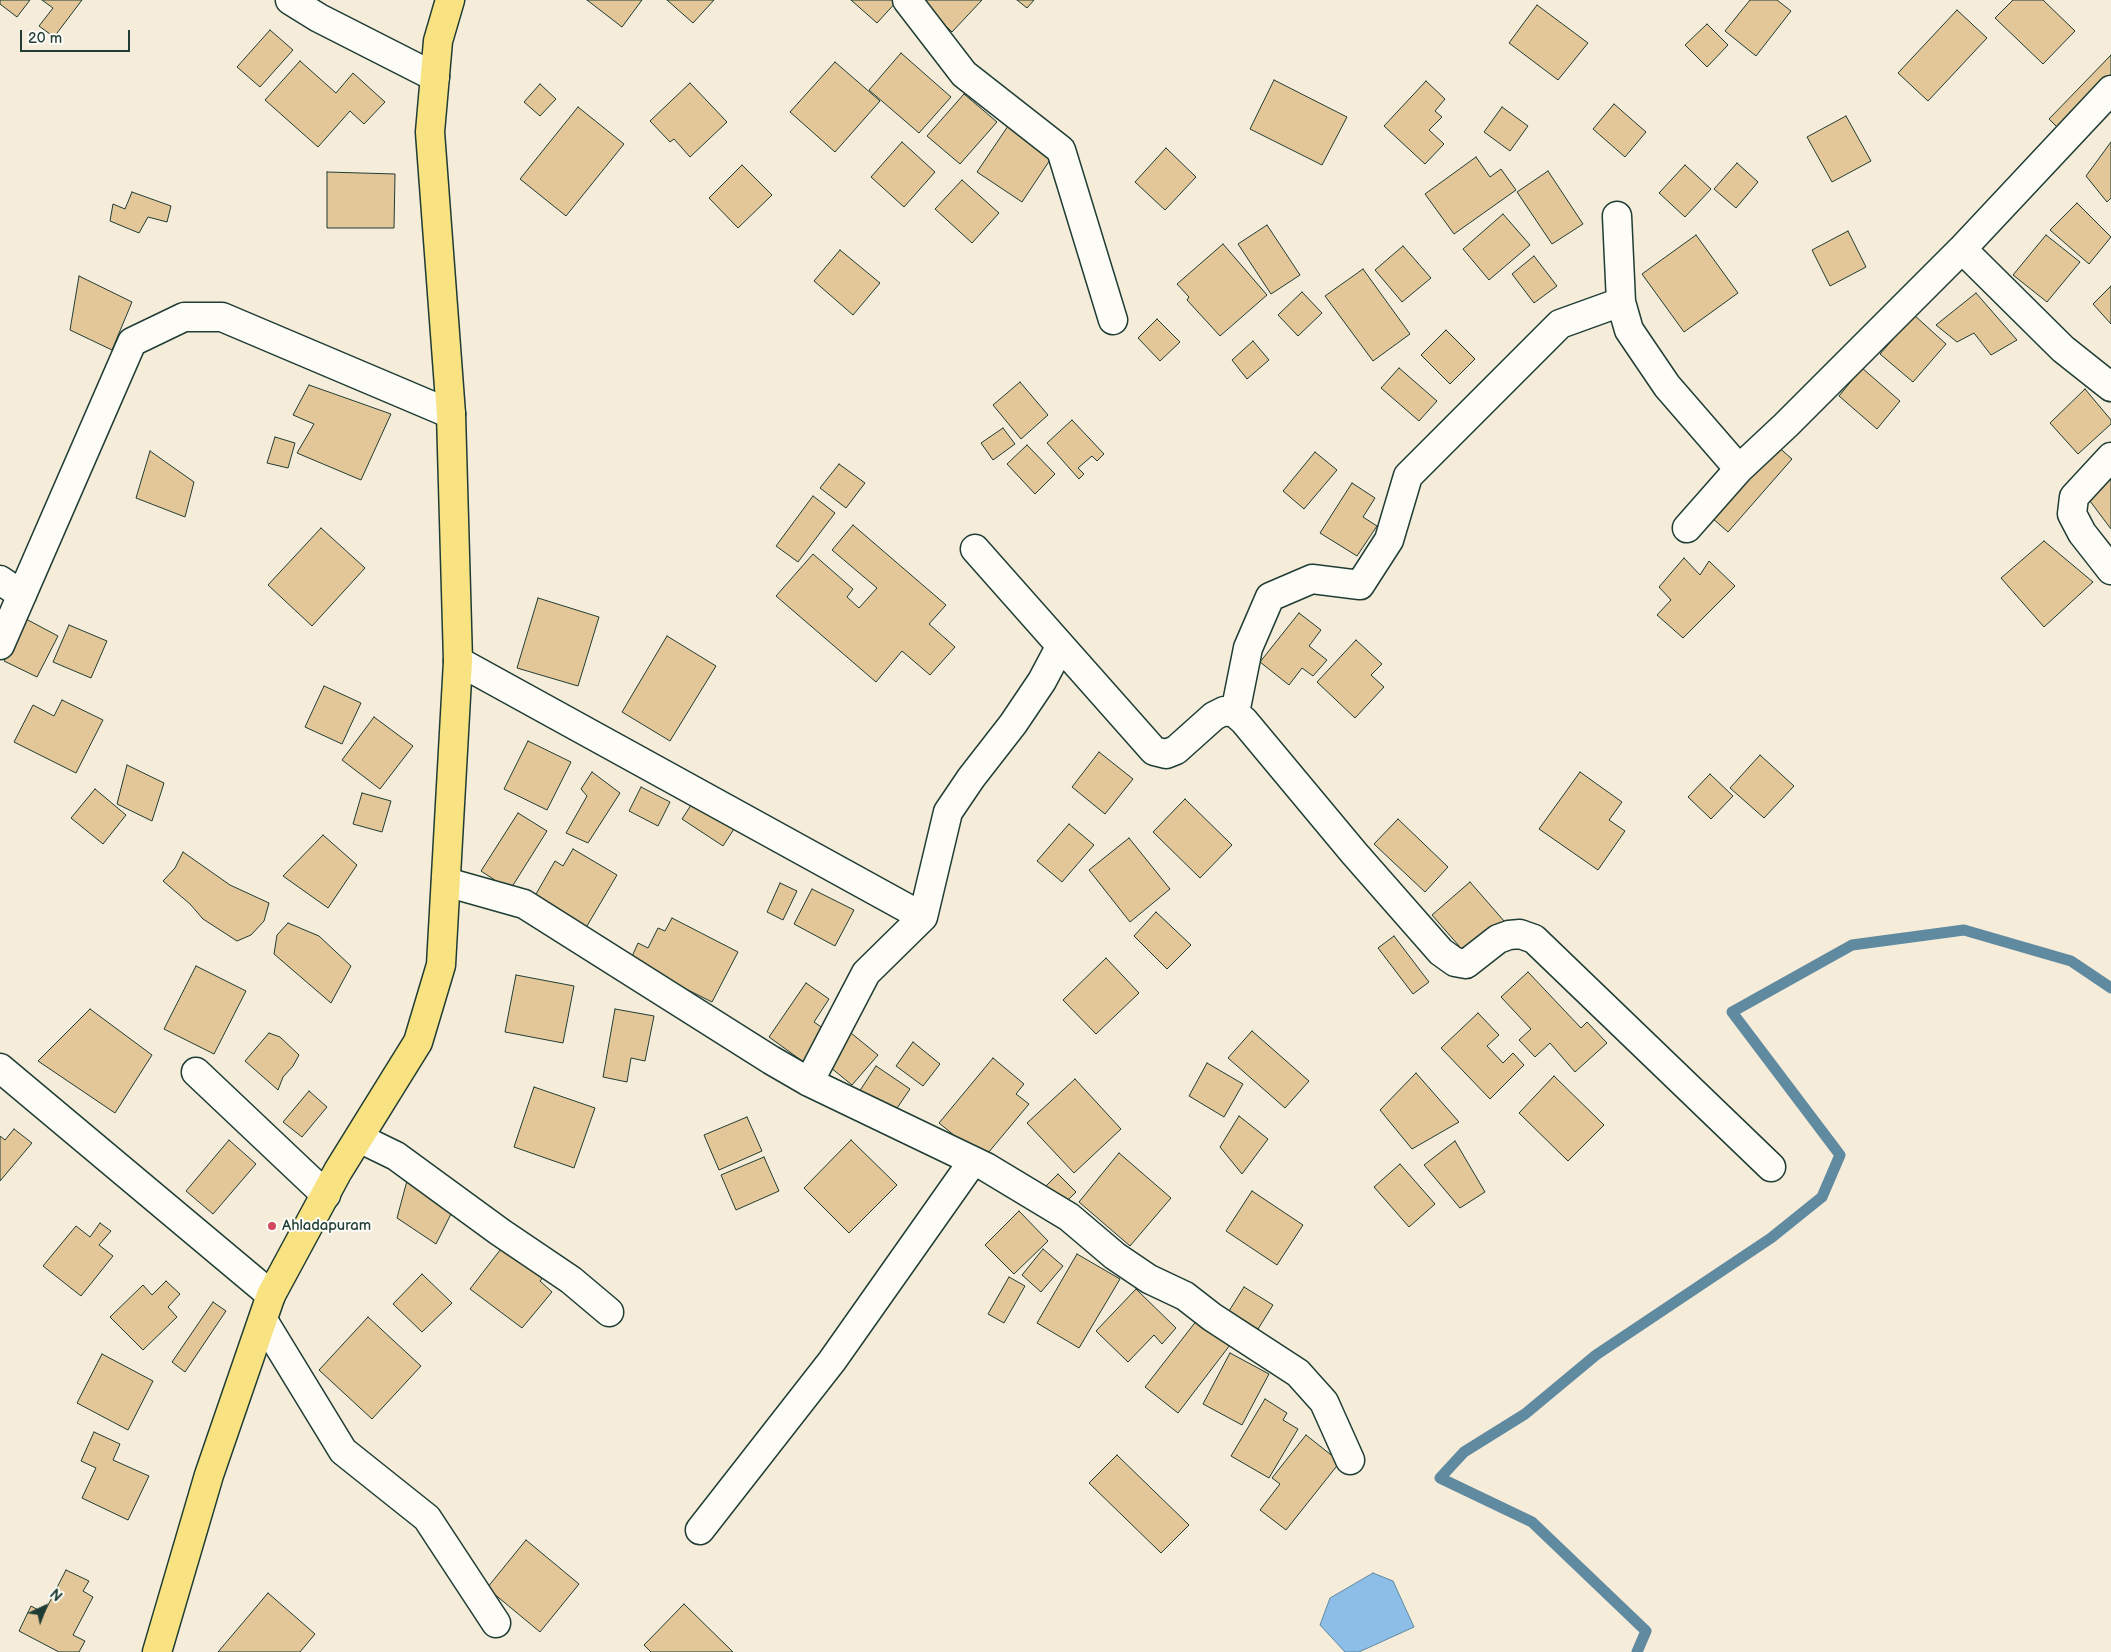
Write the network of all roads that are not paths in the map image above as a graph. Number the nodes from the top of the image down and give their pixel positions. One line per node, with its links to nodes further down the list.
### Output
1 (290, 0): 4 (street)
2 (450, 0): 4 (main road)
3 (907, 0): 9 (street)
4 (435, 77): 11 (main road)
5 (2111, 90): 7 (street)
6 (1616, 216): 8 (street)
7 (1962, 249): 10 (street); 13 (street)
8 (1621, 302): 13 (street); 22 (street)
9 (1113, 320)
10 (2111, 387)
11 (451, 414): 18 (street); 21 (main road)
12 (2111, 457): 16 (street)
13 (1739, 469): 14 (street)
14 (1687, 528)
15 (975, 549): 20 (street)
16 (2111, 570)
17 (0, 580): 18 (street)
18 (22, 595): 19 (street)
19 (0, 644)
20 (1060, 646): 22 (street); 24 (street)
21 (458, 661): 23 (main road); 24 (street)
22 (1235, 714): 30 (street)
23 (446, 882): 27 (street); 28 (main road)
24 (923, 917): 27 (street)
25 (0, 1068): 32 (street)
26 (196, 1072): 31 (street)
27 (809, 1082): 29 (street)
28 (359, 1138): 31 (main road); 33 (street)
29 (973, 1161): 34 (street); 35 (street)
30 (1771, 1167)
31 (326, 1194): 32 (main road)
32 (267, 1307): 36 (street); 37 (main road)
33 (608, 1312)
34 (1350, 1460)
35 (700, 1530)
36 (496, 1623)
37 (157, 1652)

